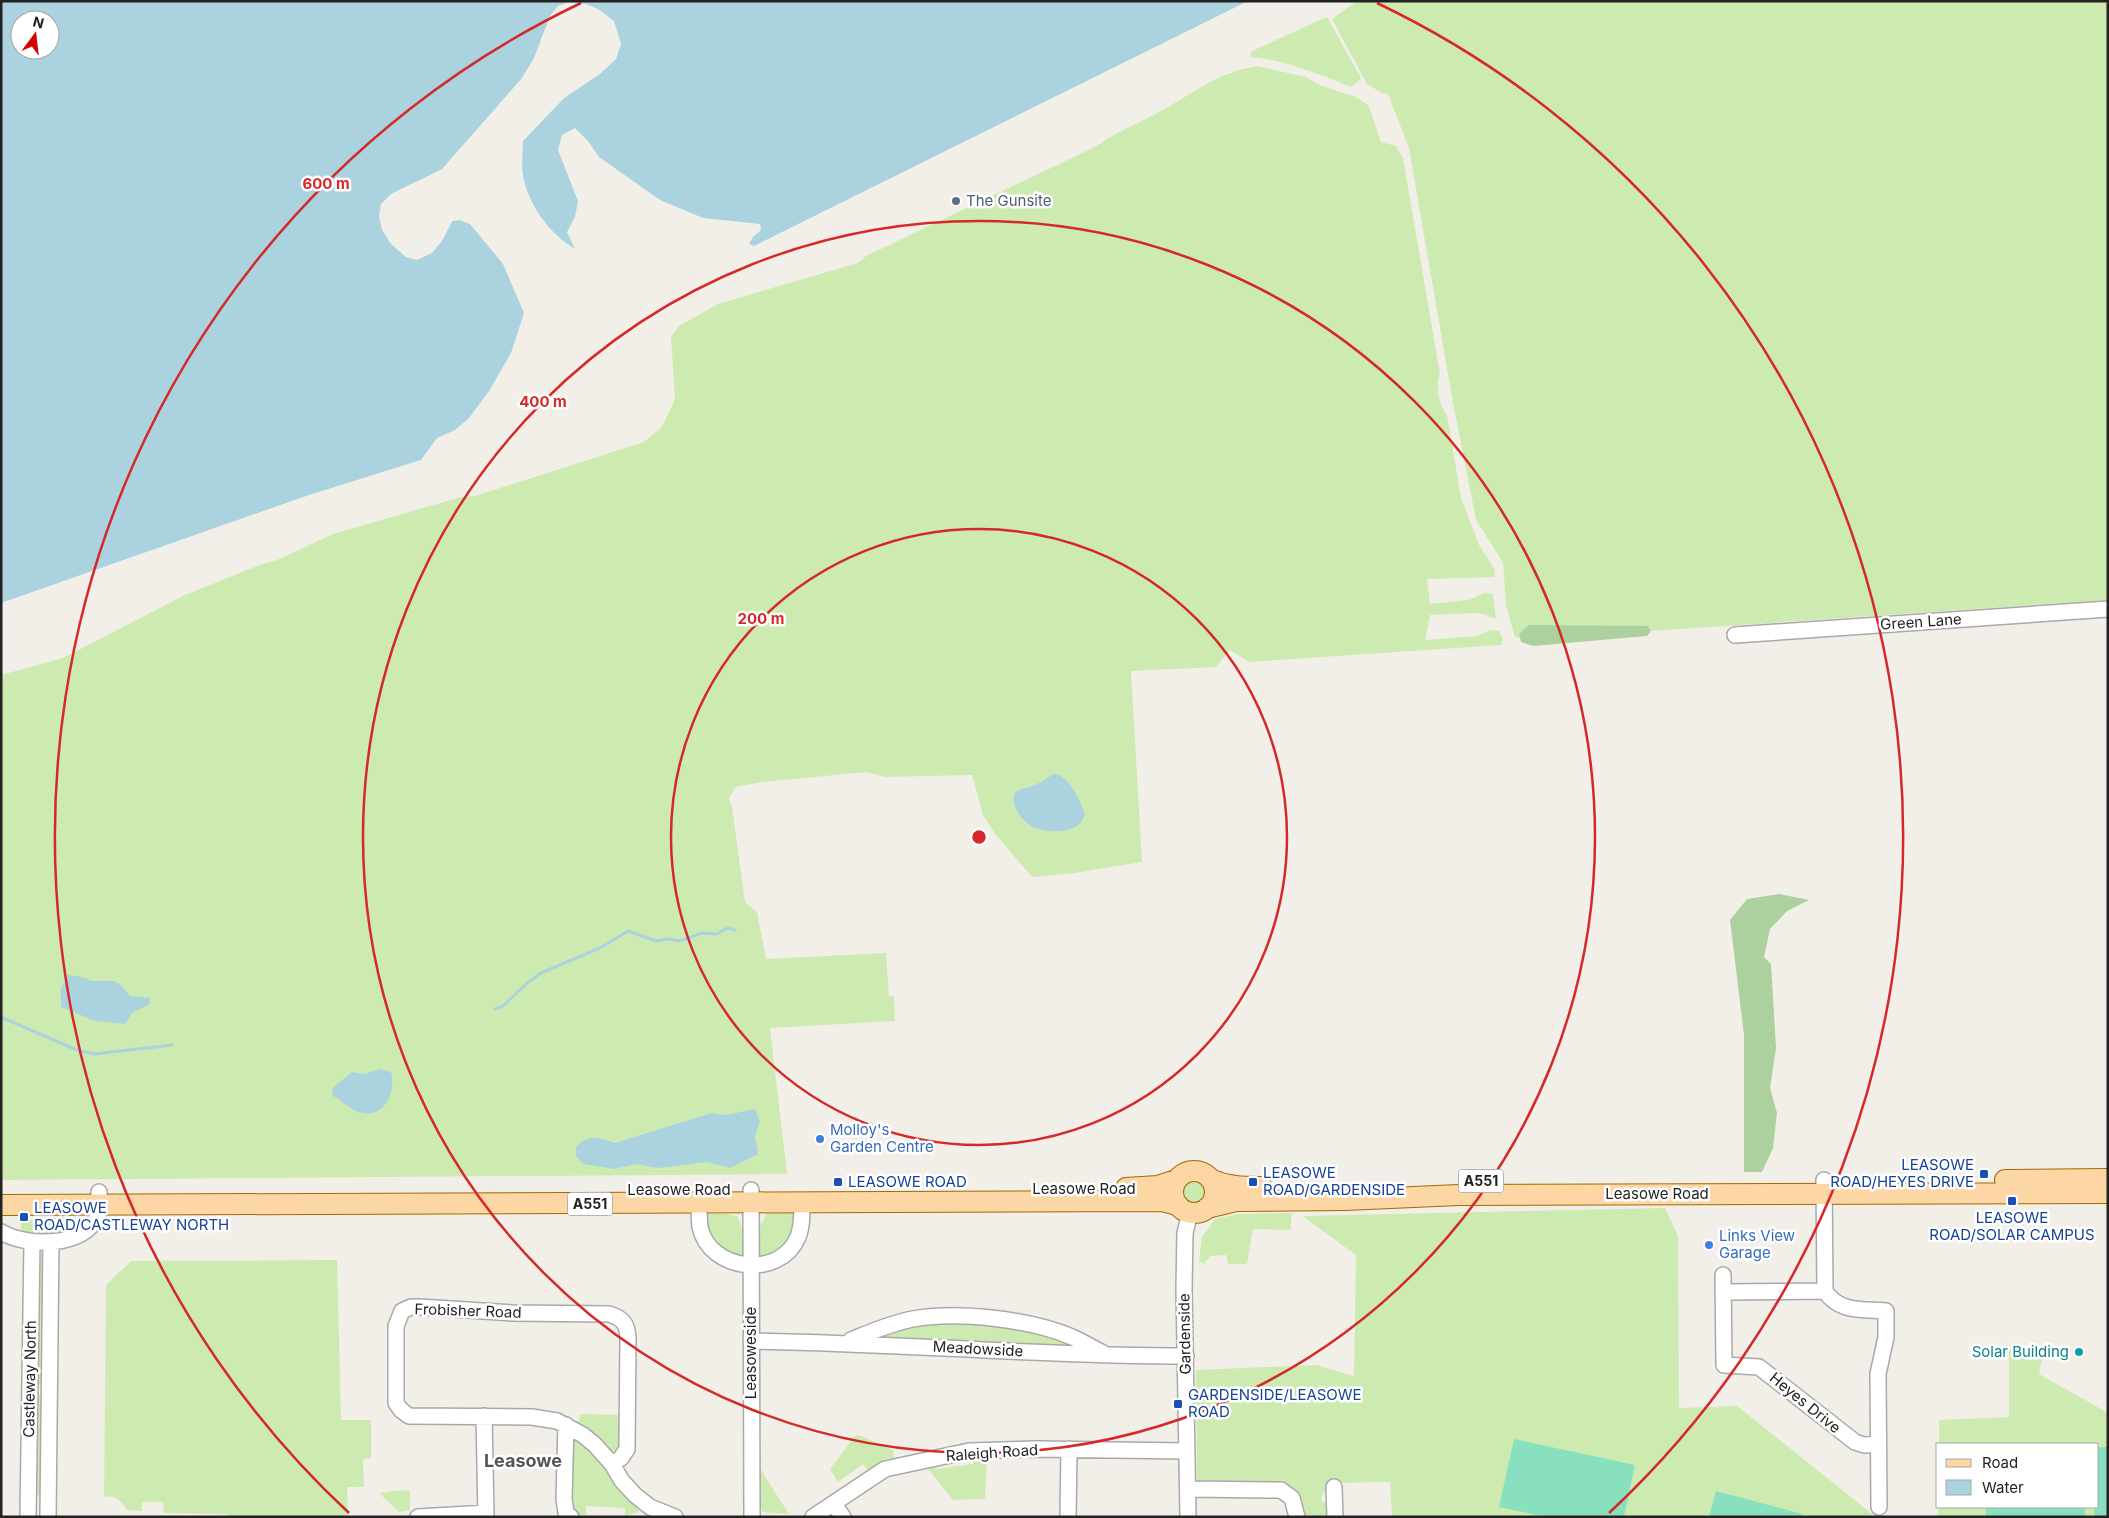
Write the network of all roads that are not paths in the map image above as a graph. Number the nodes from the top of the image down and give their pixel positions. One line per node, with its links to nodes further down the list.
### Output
1 (2108, 609): 2 (street, Green Lane)
2 (1735, 635)
3 (1210, 1179): 5 (main road); 6 (main road, Leasowe Road / A551); 14 (main road)
4 (2108, 1179): 6 (main road, Leasowe Road / A551)
5 (1176, 1180): 9 (main road, Leasowe Road / A551); 14 (main road)
6 (1824, 1187): 8 (main road, Leasowe Road / A551); 14 (main road, Leasowe Road / A551); 21 (street)
7 (1, 1192): 10 (main road, Leasowe Road / A551)
8 (2108, 1193)
9 (751, 1197): 10 (main road, Leasowe Road / A551); 11 (main road, Leasowe Road / A551); 12 (main road, Leasowe Road / A551); 18 (street, Leasoweside)
10 (99, 1199): 12 (main road, Leasowe Road / A551); 13 (main road, Leasowe Road / A551); 17 (street)
11 (802, 1203): 14 (main road, Leasowe Road / A551); 18 (street, Leasowe Road)
12 (699, 1204): 18 (street, Leasowe Road)
13 (1, 1205)
14 (1192, 1208): 25 (street, Gardenside)
15 (1, 1232): 16 (street)
16 (32, 1242): 17 (street); 26 (street, Castleway North)
17 (51, 1242): 27 (street, Castleway North)
18 (751, 1266): 22 (street, Leasoweside)
19 (1723, 1275): 20 (street)
20 (1725, 1292): 21 (street); 30 (street, Heyes Drive)
21 (1825, 1292): 30 (street)
22 (750, 1341): 23 (street, Meadowside); 46 (street, Leasoweside)
23 (847, 1342): 24 (street, Meadowside); 24 (street, Meadowside)
24 (1109, 1356): 25 (street, Meadowside)
25 (1186, 1356): 32 (street, Gardenside)
26 (30, 1392): 27 (street); 36 (street, Castleway North)
27 (49, 1392): 39 (street, Castleway North)
28 (484, 1416): 29 (street, Frobisher Road); 33 (street, Frobisher Road); 41 (street)
29 (566, 1425): 33 (street, Frobisher Road); 44 (street)
30 (1878, 1444): 38 (street)
31 (1069, 1449): 32 (street, Raleigh Road); 37 (street, Raleigh Road); 49 (street)
32 (1187, 1451): 35 (street, Gardenside)
33 (612, 1464): 40 (street)
34 (1334, 1487): 52 (street)
35 (1188, 1489): 50 (street, Gardenside); 51 (street)
36 (28, 1501): 39 (street); 42 (street, Castleway North)
37 (834, 1504): 47 (street, Raleigh Road); 48 (street)
38 (1879, 1507)
39 (48, 1509)
40 (645, 1512): 45 (street)
41 (486, 1515): 43 (street)
42 (28, 1517)
43 (418, 1517)
44 (571, 1517)
45 (675, 1517)
46 (752, 1517)
47 (813, 1517)
48 (843, 1517)
49 (1068, 1517)
50 (1188, 1517)
51 (1297, 1517)
52 (1335, 1517)

